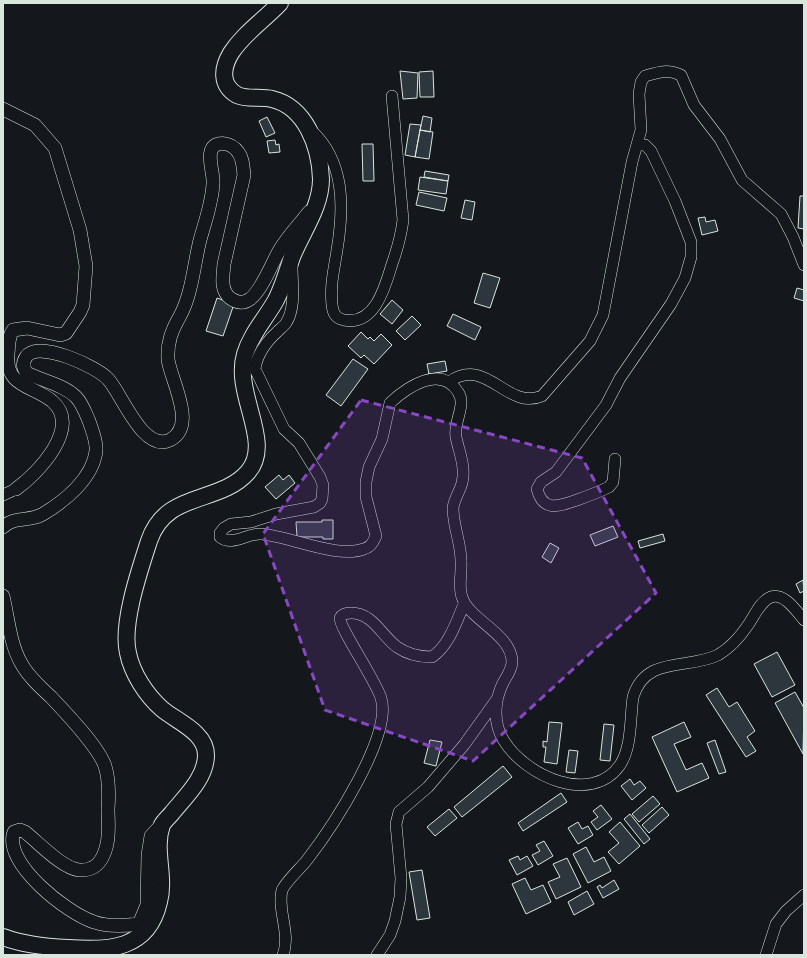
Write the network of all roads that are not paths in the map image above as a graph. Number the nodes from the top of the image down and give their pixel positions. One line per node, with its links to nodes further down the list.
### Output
1 (280, 3): 4 (highway)
2 (392, 96): 4 (street)
3 (3, 109): 11 (main road)
4 (304, 123): 6 (highway)
5 (638, 144): 8 (street); 9 (street); 10 (street)
6 (317, 200): 7 (highway); 13 (main road)
7 (291, 259): 9 (street); 18 (highway)
8 (804, 265)
9 (449, 382): 15 (street)
10 (615, 460)
11 (16, 489): 12 (street)
12 (3, 495)
13 (3, 527)
14 (3, 596): 18 (main road)
15 (464, 604): 17 (street); 21 (street)
16 (804, 620): 17 (street)
17 (497, 698): 22 (street)
18 (163, 823): 20 (highway)
19 (804, 895): 23 (street)
20 (3, 937)
21 (283, 955)
22 (377, 955)
23 (766, 955)

